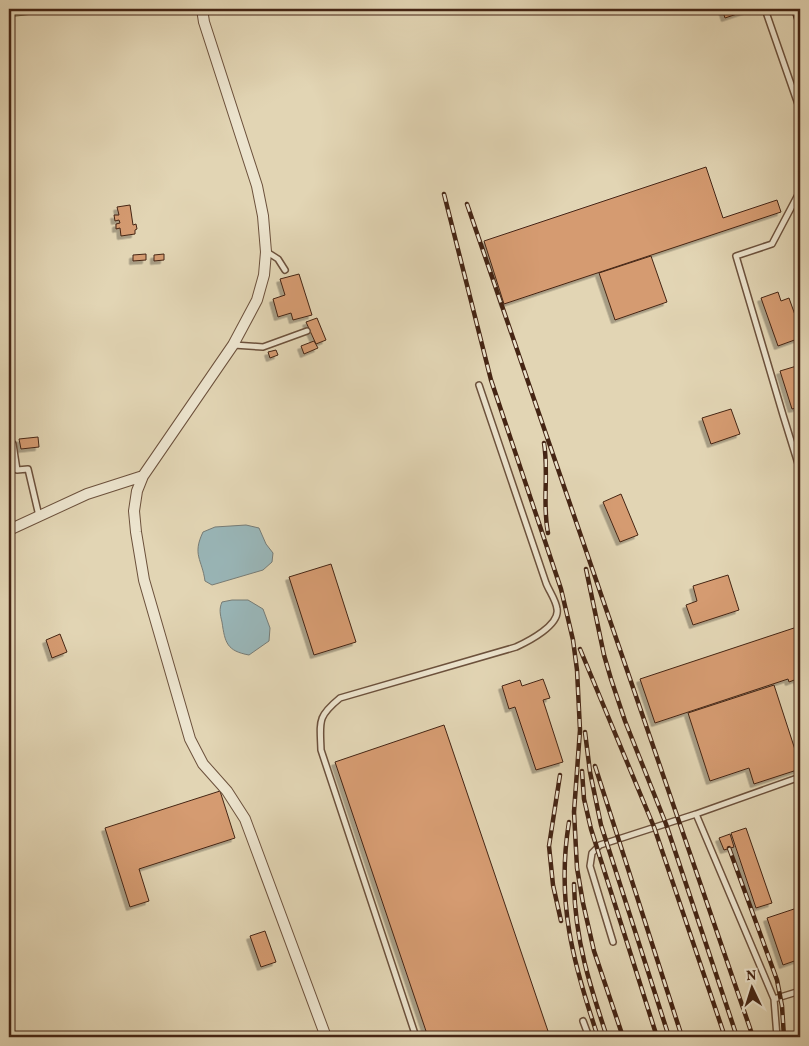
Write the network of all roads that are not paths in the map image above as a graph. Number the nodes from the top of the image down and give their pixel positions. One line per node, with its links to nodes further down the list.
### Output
1 (202, 9): 5 (street)
2 (768, 9): 3 (lane)
3 (800, 110)
4 (800, 191): 11 (lane)
5 (266, 252): 6 (lane); 8 (street)
6 (284, 270)
7 (307, 332): 8 (lane)
8 (233, 345): 12 (street)
9 (479, 386): 22 (lane)
10 (14, 444): 13 (lane)
11 (800, 470)
12 (143, 476): 13 (street); 21 (street)
13 (39, 516): 14 (street)
14 (9, 530)
15 (800, 778): 16 (lane)
16 (696, 814): 17 (lane); 19 (lane)
17 (613, 942)
18 (800, 991): 19 (lane)
19 (774, 999): 24 (lane)
20 (583, 1020): 23 (lane)
21 (326, 1037)
22 (416, 1037)
23 (589, 1037)
24 (777, 1037)

